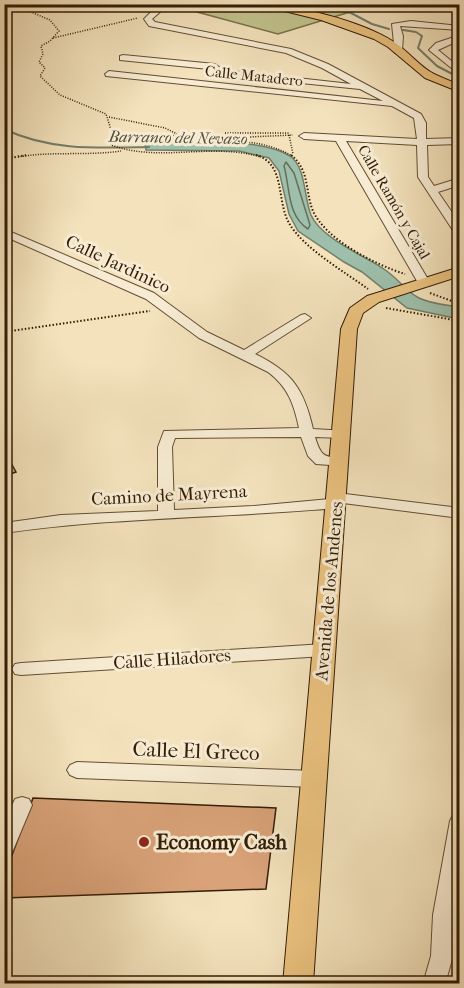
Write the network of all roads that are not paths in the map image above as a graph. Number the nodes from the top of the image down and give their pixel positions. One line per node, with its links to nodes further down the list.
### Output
1 (145, 4): 15 (street)
2 (261, 4): 5 (main road)
3 (459, 28): 5 (street)
4 (459, 38): 10 (street)
5 (398, 51): 16 (main road)
6 (123, 58): 7 (street)
7 (141, 59): 8 (street); 12 (street)
8 (178, 63): 9 (street); 13 (street)
9 (213, 69): 14 (street); 15 (street)
10 (459, 73)
11 (109, 74): 12 (street, Calle Matadero)
12 (124, 76): 13 (street, Calle Matadero)
13 (161, 80): 14 (street, Calle Matadero)
14 (200, 84): 17 (street, Calle Matadero)
15 (364, 87): 17 (street)
16 (459, 89)
17 (395, 104): 21 (street)
18 (304, 136): 19 (street)
19 (339, 137): 21 (street); 27 (street, Calle Ramón y Cajal)
20 (459, 141): 21 (street)
21 (421, 142): 23 (street)
22 (459, 182): 23 (street)
23 (431, 191): 25 (street)
24 (4, 232): 29 (street, Calle Jardinico)
25 (459, 233)
26 (459, 271): 27 (main road)
27 (419, 280): 31 (main road, Avenida de los Andenes)
28 (305, 318): 29 (street)
29 (245, 355): 30 (street, Calle Jardinico)
30 (306, 432): 31 (street); 32 (street, Calle Jardinico); 35 (street)
31 (342, 434): 32 (main road, Avenida de los Andenes)
32 (340, 463): 33 (main road, Avenida de los Andenes)
33 (337, 501): 34 (street, Camino de Mayrena); 35 (street, Camino de Mayrena); 37 (main road, Avenida de los Andenes)
34 (459, 513)
35 (166, 515): 36 (street, Camino de Mayrena)
36 (4, 528)
37 (324, 650): 38 (street, Calle Hiladores); 40 (main road, Avenida de los Andenes)
38 (21, 669)
39 (77, 770): 40 (street, Calle El Greco)
40 (314, 779): 44 (main road, Avenida de los Andenes)
41 (22, 805): 43 (street)
42 (459, 821): 45 (street)
43 (4, 849)
44 (298, 984)
45 (434, 984)

